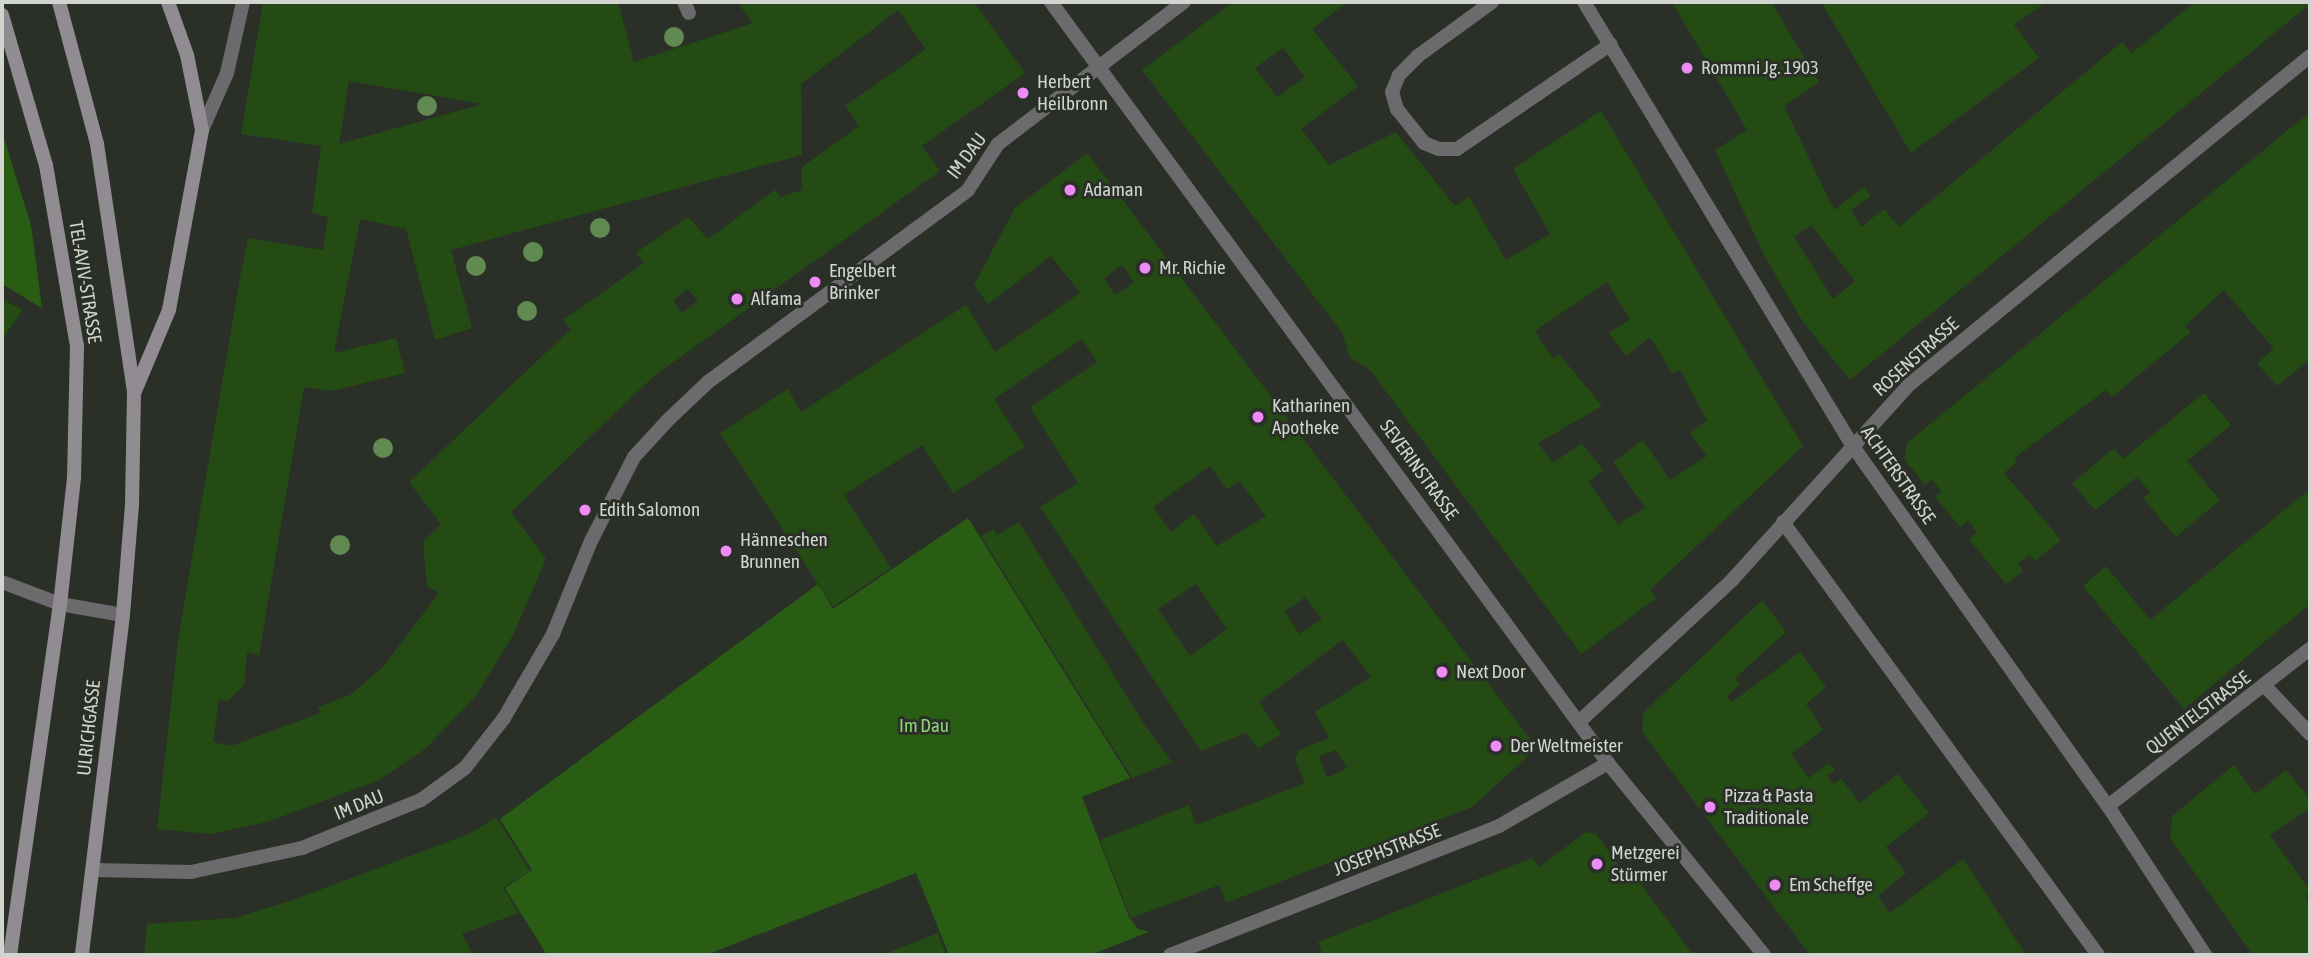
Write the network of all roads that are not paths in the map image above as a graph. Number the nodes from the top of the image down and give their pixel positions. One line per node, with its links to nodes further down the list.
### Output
1 (59, 2): 13 (main road, TEL-AVIV-STRASSE)
2 (168, 2): 12 (main road)
3 (243, 2): 12 (street)
4 (1051, 2): 11 (street, SEVERINSTRASSE)
5 (1184, 2): 11 (street, IM DAU)
6 (1492, 2): 9 (street)
7 (1584, 2): 9 (street, ACHTERSTRASSE)
8 (2, 15): 18 (main road, TEL-AVIV-STRASSE)
9 (1611, 44): 14 (street, ACHTERSTRASSE)
10 (2310, 56): 14 (street, ROSENSTRASSE)
11 (1098, 68): 22 (street, SEVERINSTRASSE); 26 (street, IM DAU)
12 (202, 130): 13 (main road)
13 (134, 392): 15 (main road, TEL-AVIV-STRASSE)
14 (1852, 444): 16 (street, ROSENSTRASSE); 25 (street, ACHTERSTRASSE)
15 (132, 505): 19 (main road, ULRICHGASSE)
16 (1783, 522): 22 (street, ROSENSTRASSE); 32 (street)
17 (2, 582): 18 (street)
18 (60, 604): 19 (street); 28 (main road)
19 (123, 615): 26 (main road, ULRICHGASSE)
20 (2310, 649): 21 (street, QUENTELSTRASSE)
21 (2265, 686): 23 (street); 25 (street, QUENTELSTRASSE)
22 (1580, 721): 24 (street, SEVERINSTRASSE)
23 (2310, 734)
24 (1608, 763): 27 (street, JOSEPHSTRASSE); 31 (street, SEVERINSTRASSE)
25 (2108, 806): 33 (street, ACHTERSTRASSE)
26 (93, 870): 29 (main road, ULRICHGASSE)
27 (1196, 951): 30 (street, JOSEPHSTRASSE)
28 (10, 955)
29 (82, 955)
30 (1170, 955)
31 (1764, 955)
32 (2098, 955)
33 (2205, 955)

